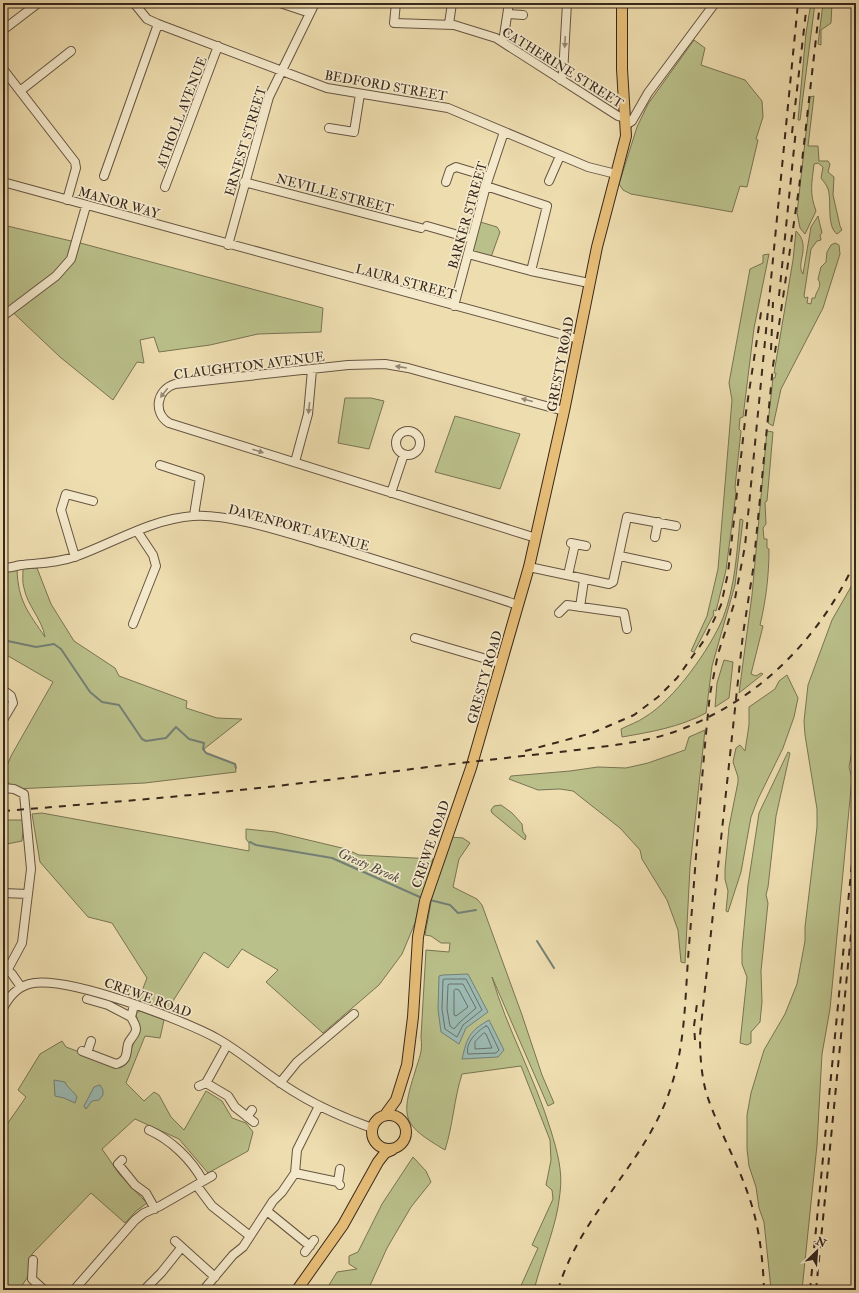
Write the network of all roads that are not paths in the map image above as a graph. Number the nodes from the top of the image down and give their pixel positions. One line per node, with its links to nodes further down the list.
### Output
1 (280, 3): 11 (street)
2 (315, 3): 11 (street, ERNEST STREET)
3 (396, 3): 15 (street, CATHERINE STREET)
4 (452, 3): 15 (street)
5 (509, 3): 12 (street)
6 (567, 3): 22 (street, one-way to 22)
7 (622, 3): 25 (main road, GRESTY ROAD)
8 (715, 3): 25 (street)
9 (37, 4): 16 (street)
10 (136, 4): 14 (street, BEDFORD STREET)
11 (310, 13): 21 (street, ERNEST STREET)
12 (508, 14): 13 (street); 17 (street)
13 (524, 16)
14 (158, 24): 18 (street, BEDFORD STREET); 30 (street)
15 (449, 24): 17 (street, CATHERINE STREET)
16 (3, 30)
17 (503, 42): 22 (street, CATHERINE STREET)
18 (218, 46): 21 (street, BEDFORD STREET); 37 (street, ATHOLL AVENUE)
19 (71, 51): 23 (street)
20 (3, 69): 23 (street)
21 (281, 71): 24 (street, BEDFORD STREET); 34 (street, ERNEST STREET)
22 (560, 80): 25 (street, CATHERINE STREET)
23 (20, 91): 38 (street)
24 (360, 94): 26 (street); 27 (street, BEDFORD STREET)
25 (626, 121): 29 (main road, GRESTY ROAD)
26 (329, 128)
27 (504, 132): 28 (street, BEDFORD STREET); 31 (street, BARKER STREET)
28 (560, 156): 29 (street, BEDFORD STREET); 32 (street)
29 (616, 174): 44 (main road, GRESTY ROAD)
30 (104, 176)
31 (488, 178): 35 (street); 36 (street, BARKER STREET)
32 (549, 181)
33 (3, 182): 38 (street, MANOR WAY)
34 (244, 182): 40 (street, NEVILLE STREET); 41 (street, ERNEST STREET)
35 (446, 182)
36 (486, 186): 40 (street, BARKER STREET); 43 (street)
37 (165, 187)
38 (67, 200): 39 (street, MANOR WAY)
39 (86, 206): 41 (street, MANOR WAY); 46 (street)
40 (472, 239): 42 (street, BARKER STREET)
41 (228, 245): 45 (street, LAURA STREET)
42 (468, 254): 43 (street); 45 (street, BARKER STREET)
43 (531, 271): 44 (street)
44 (589, 283): 47 (main road, GRESTY ROAD)
45 (454, 306): 47 (street, LAURA STREET)
46 (3, 316)
47 (578, 339): 49 (main road, GRESTY ROAD)
48 (312, 370): 49 (street, CLAUGHTON AVENUE, one-way to 48); 51 (street, one-way to 51); 51 (street, CLAUGHTON AVENUE, one-way to 51)
49 (564, 411): 60 (main road, GRESTY ROAD)
50 (404, 454): 53 (street)
51 (295, 462): 53 (street, CLAUGHTON AVENUE)
52 (160, 465): 55 (street)
53 (391, 493): 60 (street, CLAUGHTON AVENUE)
54 (93, 501): 63 (street)
55 (194, 515): 58 (street, DAVENPORT AVENUE); 69 (street, DAVENPORT AVENUE)
56 (658, 522): 57 (street); 59 (street); 62 (street)
57 (676, 526)
58 (137, 532): 63 (street, DAVENPORT AVENUE); 72 (street)
59 (656, 537)
60 (536, 538): 66 (main road, GRESTY ROAD)
61 (586, 546): 67 (street)
62 (620, 556): 64 (street); 68 (street)
63 (75, 557): 65 (street, DAVENPORT AVENUE)
64 (667, 566)
65 (3, 567)
66 (529, 567): 67 (street); 69 (main road, GRESTY ROAD)
67 (568, 575): 68 (street)
68 (584, 580): 70 (street)
69 (518, 604): 75 (main road, GRESTY ROAD)
70 (580, 607): 71 (street); 73 (street)
71 (560, 613)
72 (133, 624)
73 (627, 629)
74 (415, 638): 75 (street)
75 (500, 663): 78 (main road, GRESTY ROAD)
76 (3, 690): 77 (street)
77 (3, 720)
78 (476, 753): 92 (main road, CREWE ROAD)
79 (3, 788): 81 (street)
80 (3, 893): 81 (street)
81 (28, 894): 82 (street)
82 (5, 968): 83 (street)
83 (21, 987): 85 (street, CREWE ROAD); 86 (street)
84 (87, 999): 88 (street)
85 (134, 1005): 88 (street); 90 (street, CREWE ROAD)
86 (3, 1008)
87 (354, 1014): 91 (street)
88 (131, 1017): 89 (street)
89 (91, 1041)
90 (227, 1045): 91 (street, CREWE ROAD); 95 (street)
91 (280, 1083): 93 (street, CREWE ROAD)
92 (396, 1100): 94 (main road); 96 (main road)
93 (320, 1106): 97 (street, CREWE ROAD); 104 (street)
94 (385, 1115): 96 (main road); 97 (main road)
95 (251, 1116)
96 (398, 1118): 100 (main road)
97 (372, 1128): 99 (main road)
98 (152, 1134): 106 (street)
99 (379, 1147): 100 (main road); 102 (main road)
100 (392, 1150): 102 (main road)
101 (122, 1160): 107 (street)
102 (378, 1162): 119 (main road)
103 (340, 1169): 104 (street)
104 (294, 1173): 108 (street)
105 (212, 1176): 106 (street)
106 (200, 1183): 107 (street); 109 (street)
107 (155, 1209): 116 (street)
108 (267, 1211): 109 (street); 111 (street)
109 (250, 1236): 114 (street)
110 (175, 1241): 112 (street)
111 (310, 1246)
112 (181, 1248): 114 (street); 117 (street)
113 (33, 1260): 115 (street)
114 (215, 1277): 118 (street)
115 (44, 1290)
116 (74, 1290)
117 (144, 1290)
118 (210, 1290)
119 (297, 1290)

